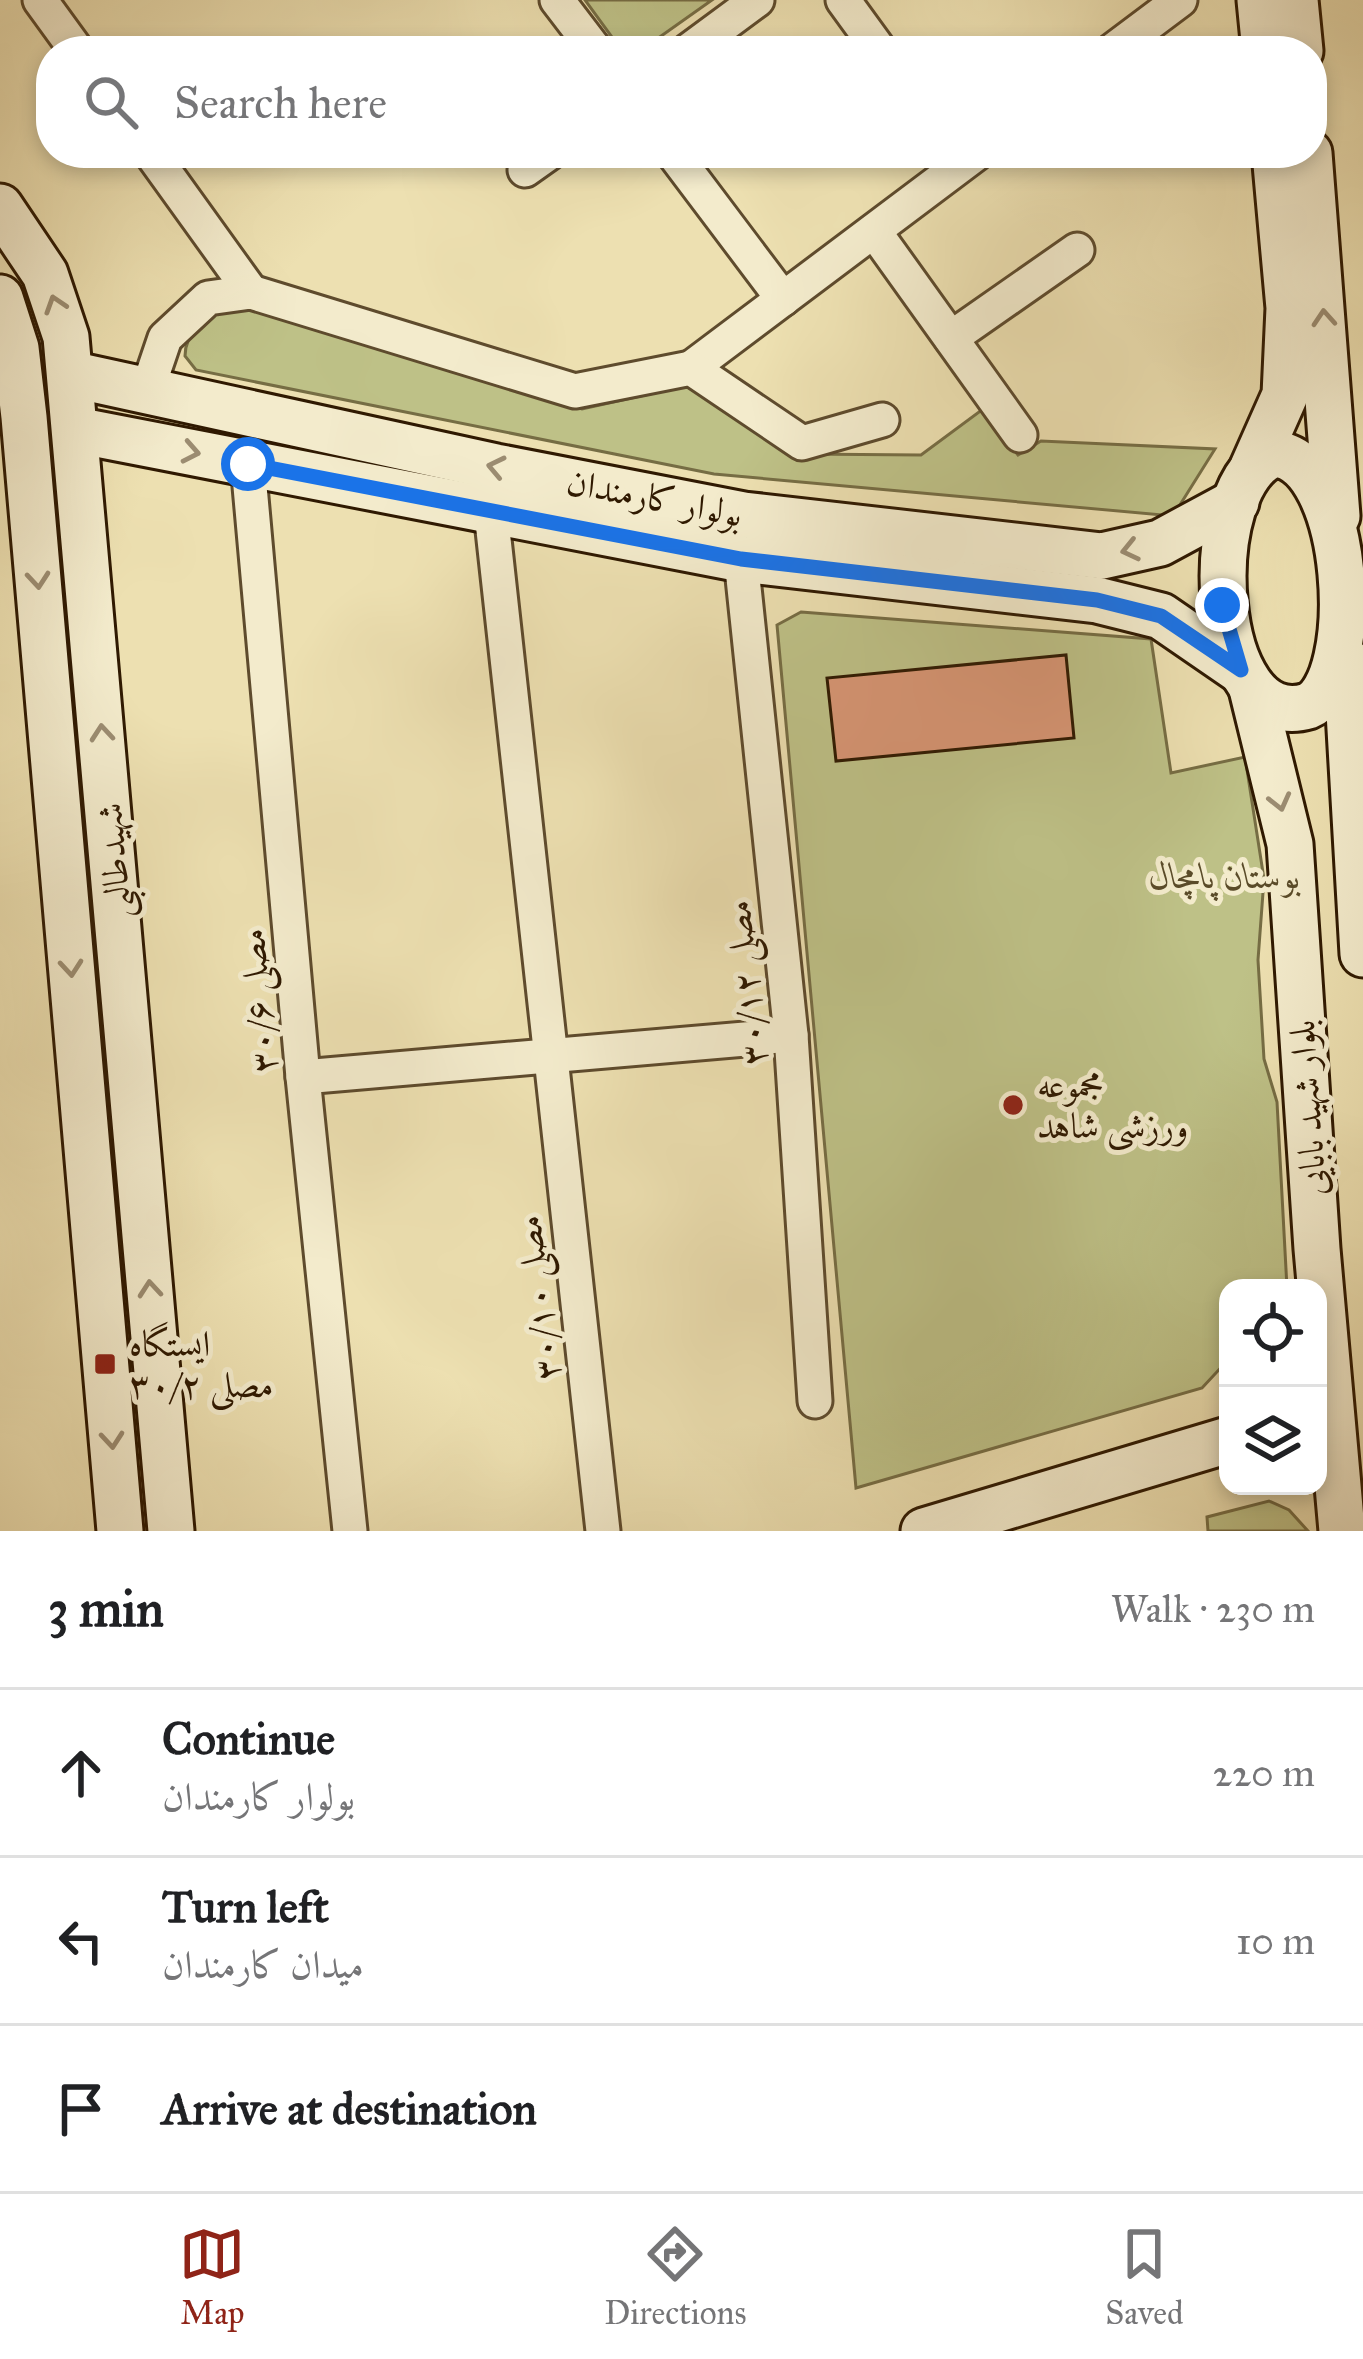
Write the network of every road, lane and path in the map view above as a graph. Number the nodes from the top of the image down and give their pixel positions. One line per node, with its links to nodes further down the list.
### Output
1 (40, 0): 8 (street)
2 (557, 0): 9 (street)
3 (757, 0): 10 (street)
4 (843, 0): 11 (street)
5 (1180, 0): 12 (street)
6 (1260, 0): 13 (street)
7 (1295, 0): 14 (street)
8 (66, 36)
9 (585, 36)
10 (708, 36)
11 (869, 36)
12 (1132, 36)
13 (1264, 36)
14 (1299, 36)
15 (162, 168): 23 (street)
16 (684, 168): 25 (street)
17 (950, 168): 21 (street)
18 (1276, 168): 35 (street)
19 (1310, 168): 37 (street, one-way to 19)
20 (0, 207): 29 (street, شهیدطالبی, one-way to 20)
21 (874, 231): 25 (street); 26 (street)
22 (1077, 250): 26 (street)
23 (251, 292): 28 (street); 30 (street)
24 (0, 298): 27 (street, شهیدطالبی)
25 (783, 299): 28 (street)
26 (951, 338): 33 (street)
27 (8, 352): 49 (street, شهیدطالبی, one-way to 49)
28 (691, 368): 31 (street)
29 (70, 374): 30 (street, بولوار کارمندان); 32 (street, شهیدطالبی)
30 (147, 392): 35 (street, بولوار کارمندان, one-way to 30)
31 (882, 420)
32 (76, 430): 34 (street, بولوار کارمندان, one-way to 34); 50 (street, شهیدطالبی, one-way to 32)
33 (1020, 435)
34 (248, 464): 36 (street, بولوار کارمندان); 44 (street, مصلی ۳۰/۶)
35 (1244, 484): 37 (street); 40 (street, بلوار شهید بابایی)
36 (491, 512): 38 (street, بولوار کارمندان); 43 (street, مصلی ۳۰/۱۰)
37 (1337, 519): 39 (street)
38 (741, 559): 40 (street, بولوار کارمندان); 42 (street, مصلی ۳۰/۱۲)
39 (1346, 660): 40 (street, بولوار کارمندان); 41 (street)
40 (1246, 680): 45 (street, بلوار شهید بابایی, one-way to 45)
41 (1363, 954)
42 (791, 1035): 43 (street); 46 (street, مصلی ۳۰/۱۲)
43 (548, 1056): 44 (street); 52 (street, مصلی ۳۰/۱۰)
44 (303, 1077): 51 (street, مصلی ۳۰/۶)
45 (1323, 1387)
46 (815, 1401)
47 (1327, 1431): 54 (street, بلوار شهید بابایی)
48 (1219, 1443): 53 (street)
49 (120, 1531)
50 (171, 1531)
51 (350, 1531)
52 (603, 1531)
53 (924, 1531)
54 (1342, 1531)

